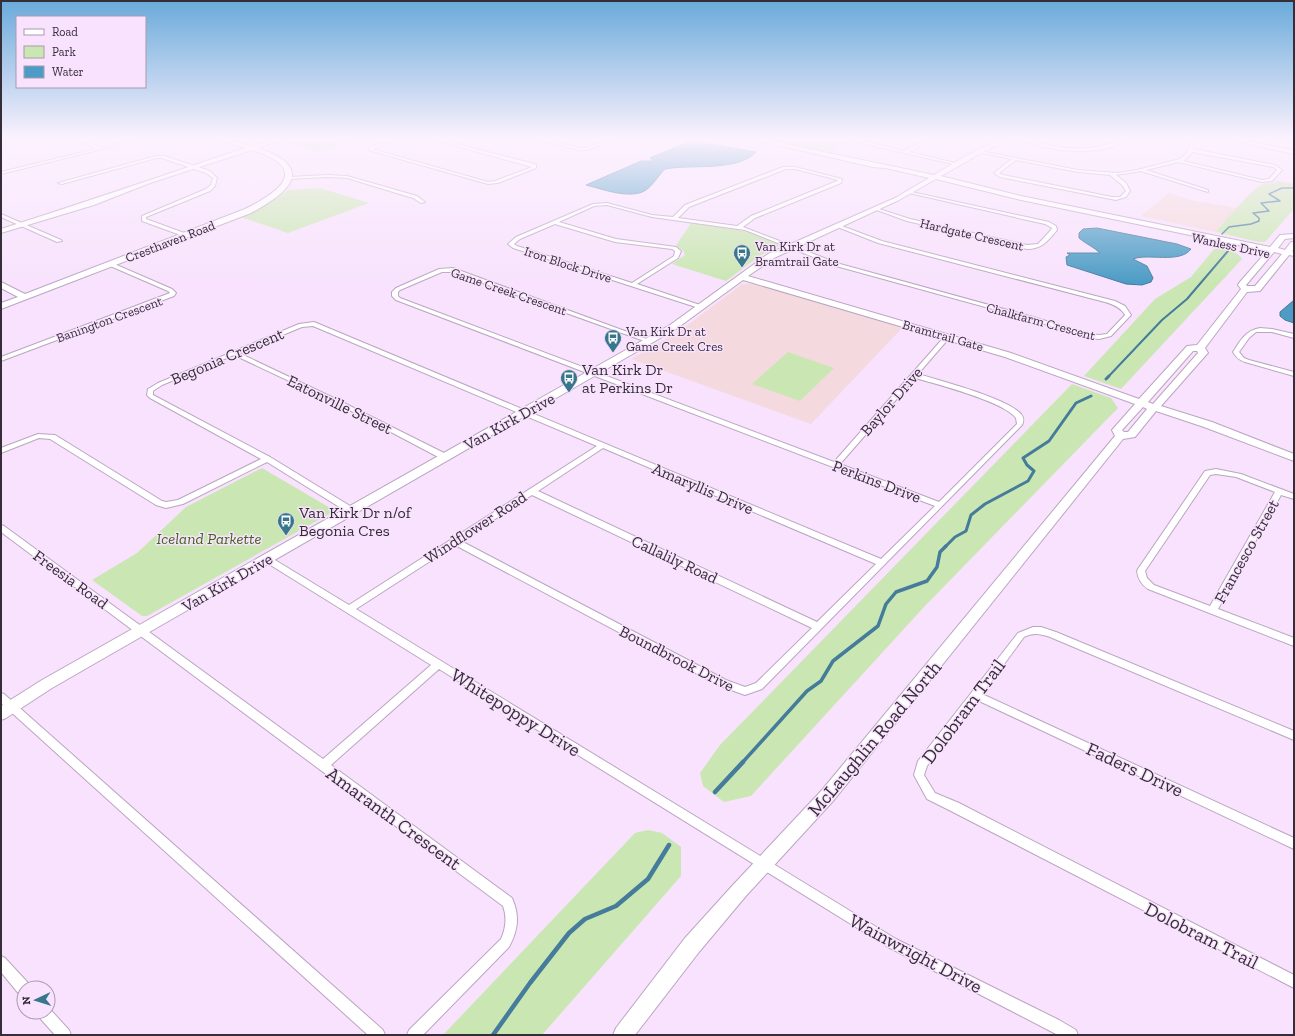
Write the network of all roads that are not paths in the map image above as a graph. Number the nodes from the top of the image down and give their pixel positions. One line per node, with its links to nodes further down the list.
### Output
1 (136, 186): 19 (street)
2 (212, 186): 23 (street)
3 (284, 186): 23 (street, Cresthaven Road)
4 (378, 186): 14 (street)
5 (738, 186): 17 (street)
6 (828, 186): 21 (street)
7 (918, 186): 13 (street, Van Kirk Drive)
8 (963, 186): 28 (street, Wanless Drive)
9 (1053, 186): 10 (street)
10 (1125, 186)
11 (1192, 186): 12 (street)
12 (1206, 191)
13 (909, 192): 15 (street, Van Kirk Drive); 15 (street, Hardgate Crescent)
14 (423, 202)
15 (876, 209): 20 (street, Van Kirk Drive)
16 (1, 215): 19 (street)
17 (674, 220): 18 (street, Iron Block Drive); 21 (street, Iron Block Drive)
18 (555, 222): 34 (street, Iron Block Drive); 34 (street)
19 (22, 224): 22 (street); 25 (street)
20 (837, 226): 27 (street, Van Kirk Drive); 27 (street, Chalkfarm Crescent)
21 (738, 228): 27 (street, Iron Block Drive)
22 (1, 231)
23 (185, 236): 31 (street, Cresthaven Road)
24 (1294, 237): 28 (street, McLaughlin Road North)
25 (59, 241)
26 (1294, 244): 29 (street, McLaughlin Road North)
27 (790, 246): 32 (street, Van Kirk Drive)
28 (1271, 252): 29 (street, Wanless Drive); 35 (street, McLaughlin Road North)
29 (1288, 255): 30 (street, Wanless Drive); 35 (street, McLaughlin Road North)
30 (1294, 259)
31 (110, 264): 36 (street, Cresthaven Road); 44 (street, Banington Crescent)
32 (742, 277): 38 (street, Van Kirk Drive); 40 (street, Bramtrail Gate)
33 (1, 285): 36 (street)
34 (632, 285): 38 (street, Iron Block Drive)
35 (1245, 290): 42 (street, McLaughlin Road North)
36 (25, 297): 37 (street, Cresthaven Road)
37 (1, 306)
38 (701, 307): 41 (street, Van Kirk Drive)
39 (1294, 336): 46 (street)
40 (947, 337): 47 (street, Baylor Drive); 48 (street, Bramtrail Gate)
41 (649, 341): 45 (street, Van Kirk Drive); 45 (street, Game Creek Crescent)
42 (1200, 348): 48 (street, McLaughlin Road North); 49 (street, McLaughlin Road North)
43 (234, 353): 50 (street, Begonia Crescent); 54 (street, Eatonville Street); 56 (street, Begonia Crescent)
44 (1, 359)
45 (594, 373): 50 (street, Van Kirk Drive); 57 (street, Perkins Drive)
46 (1294, 374)
47 (914, 375): 57 (street, Baylor Drive); 61 (street, Perkins Drive)
48 (1141, 403): 49 (street, Bramtrail Gate); 51 (street, McLaughlin Road North)
49 (1155, 408): 51 (street, McLaughlin Road North); 55 (street, Bramtrail Gate)
50 (525, 413): 52 (street, Amaryllis Drive); 54 (street, Van Kirk Drive)
51 (1120, 436): 80 (street, McLaughlin Road North)
52 (602, 446): 58 (street, Windflower Road); 66 (street, Amaryllis Drive)
53 (1, 451): 56 (street)
54 (445, 457): 62 (street, Van Kirk Drive)
55 (1294, 458)
56 (267, 459): 62 (street, Begonia Crescent)
57 (836, 465): 61 (street, Perkins Drive)
58 (531, 491): 64 (street, Windflower Road); 69 (street, Callalily Road)
59 (1279, 492): 60 (street); 68 (street, Francesco Street); 68 (street)
60 (1294, 497)
61 (940, 504): 66 (street, Boundbrook Drive)
62 (352, 511): 65 (street, Van Kirk Drive)
63 (1, 528): 70 (street, Freesia Road)
64 (454, 541): 67 (street, Windflower Road); 69 (street, Boundbrook Drive)
65 (267, 559): 67 (street, Whitepoppy Drive); 70 (street, Van Kirk Drive)
66 (882, 563): 69 (street, Boundbrook Drive)
67 (349, 609): 72 (street, Whitepoppy Drive)
68 (1212, 611): 71 (street)
69 (818, 627)
70 (141, 631): 75 (street, Van Kirk Drive); 78 (street, Amaranth Crescent)
71 (1294, 642)
72 (438, 664): 78 (street); 80 (street, Whitepoppy Drive)
73 (975, 694): 77 (street, Dolobram Trail); 79 (street, Faders Drive); 83 (street, Dolobram Trail)
74 (1, 697): 75 (street)
75 (12, 707): 76 (street, Van Kirk Drive); 86 (street)
76 (1, 714)
77 (1294, 736)
78 (324, 766): 87 (street, Amaranth Crescent)
79 (1294, 844)
80 (764, 865): 88 (street, McLaughlin Road North); 89 (street, Wainwright Drive)
81 (1, 962): 82 (street)
82 (16, 980)
83 (1294, 982)
84 (51, 1020): 85 (street)
85 (64, 1035)
86 (378, 1035)
87 (414, 1035)
88 (623, 1035)
89 (1071, 1035)

